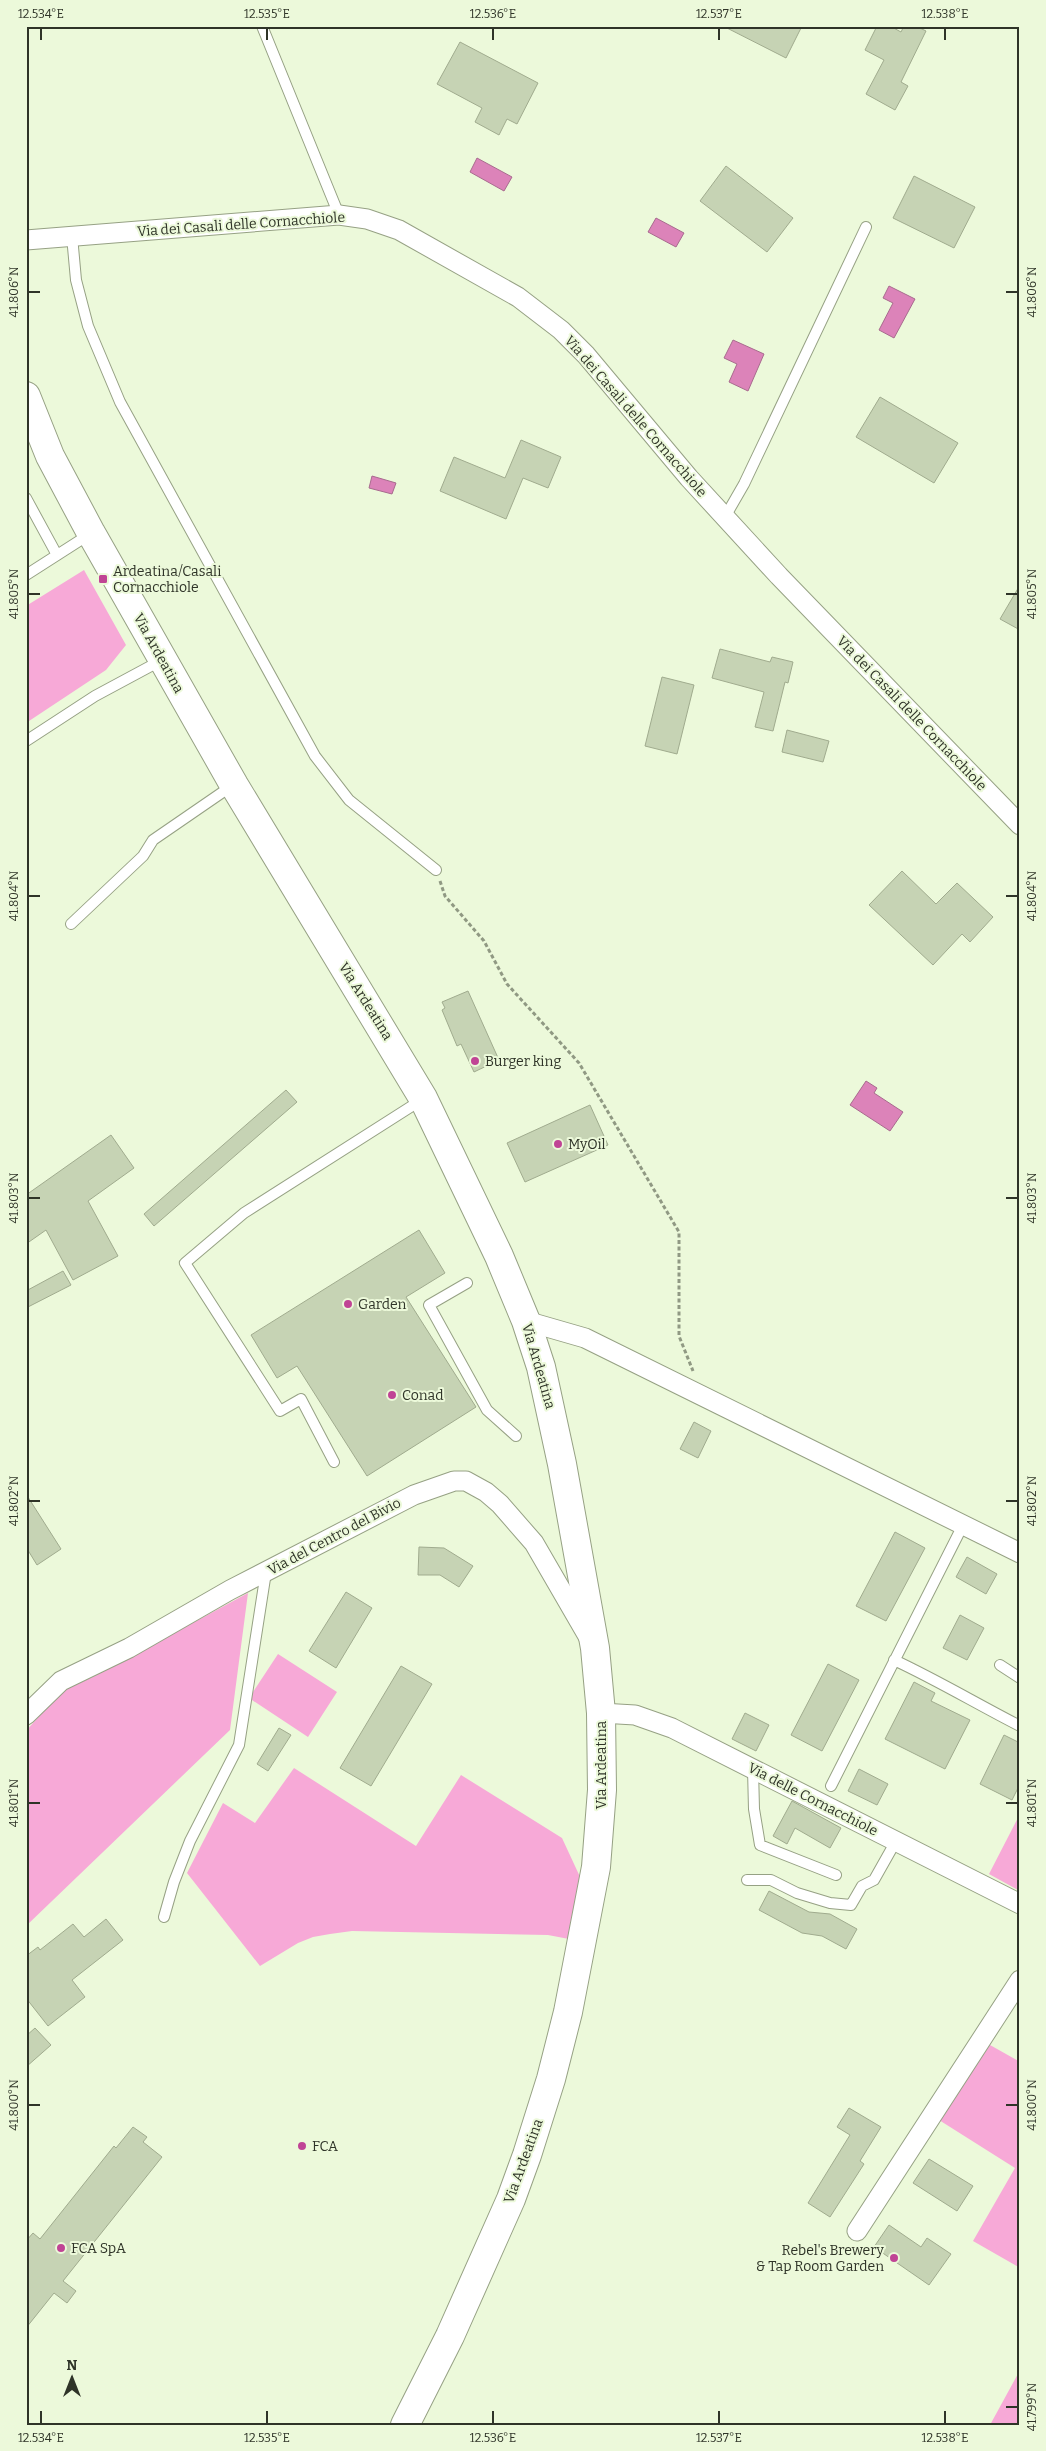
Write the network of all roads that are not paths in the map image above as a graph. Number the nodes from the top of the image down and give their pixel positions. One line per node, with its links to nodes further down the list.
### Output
1 (262, 26): 2 (lane)
2 (339, 215): 4 (street, Via dei Casali delle Cornacchiole); 8 (street, Via dei Casali delle Cornacchiole)
3 (866, 227): 8 (lane)
4 (72, 236): 5 (street, Via dei Casali delle Cornacchiole); 16 (lane)
5 (26, 240)
6 (27, 400): 9 (main road, Via Ardeatina)
7 (26, 498): 10 (lane)
8 (725, 517): 15 (street, Via dei Casali delle Cornacchiole)
9 (91, 533): 10 (lane); 12 (main road, Via Ardeatina)
10 (57, 555): 11 (lane)
11 (26, 575)
12 (163, 660): 13 (lane); 14 (main road, Via Ardeatina)
13 (26, 741)
14 (234, 785): 17 (lane); 18 (main road, Via Ardeatina)
15 (1020, 825)
16 (436, 870)
17 (71, 924)
18 (424, 1098): 20 (main road, Via Ardeatina); 22 (lane)
19 (467, 1283): 21 (lane)
20 (526, 1321): 23 (street); 26 (main road, Via Ardeatina)
21 (516, 1436)
22 (334, 1462)
23 (963, 1525): 24 (street); 27 (lane)
24 (1020, 1554)
25 (266, 1572): 26 (street, Via del Centro del Bivio); 31 (street, Via del Centro del Bivio); 39 (lane)
26 (594, 1648): 30 (main road, Via Ardeatina)
27 (894, 1660): 32 (lane); 34 (lane)
28 (1000, 1664): 29 (lane)
29 (1020, 1678)
30 (601, 1713): 33 (street, Via delle Cornacchiole); 42 (main road, Via Ardeatina)
31 (26, 1715)
32 (1020, 1726)
33 (753, 1769): 35 (street, Via delle Cornacchiole); 36 (lane)
34 (831, 1786)
35 (896, 1841): 37 (lane); 38 (street, Via delle Cornacchiole)
36 (836, 1875)
37 (747, 1880)
38 (1020, 1904)
39 (164, 1917)
40 (1020, 1980): 41 (street)
41 (857, 2231)
42 (404, 2425)

